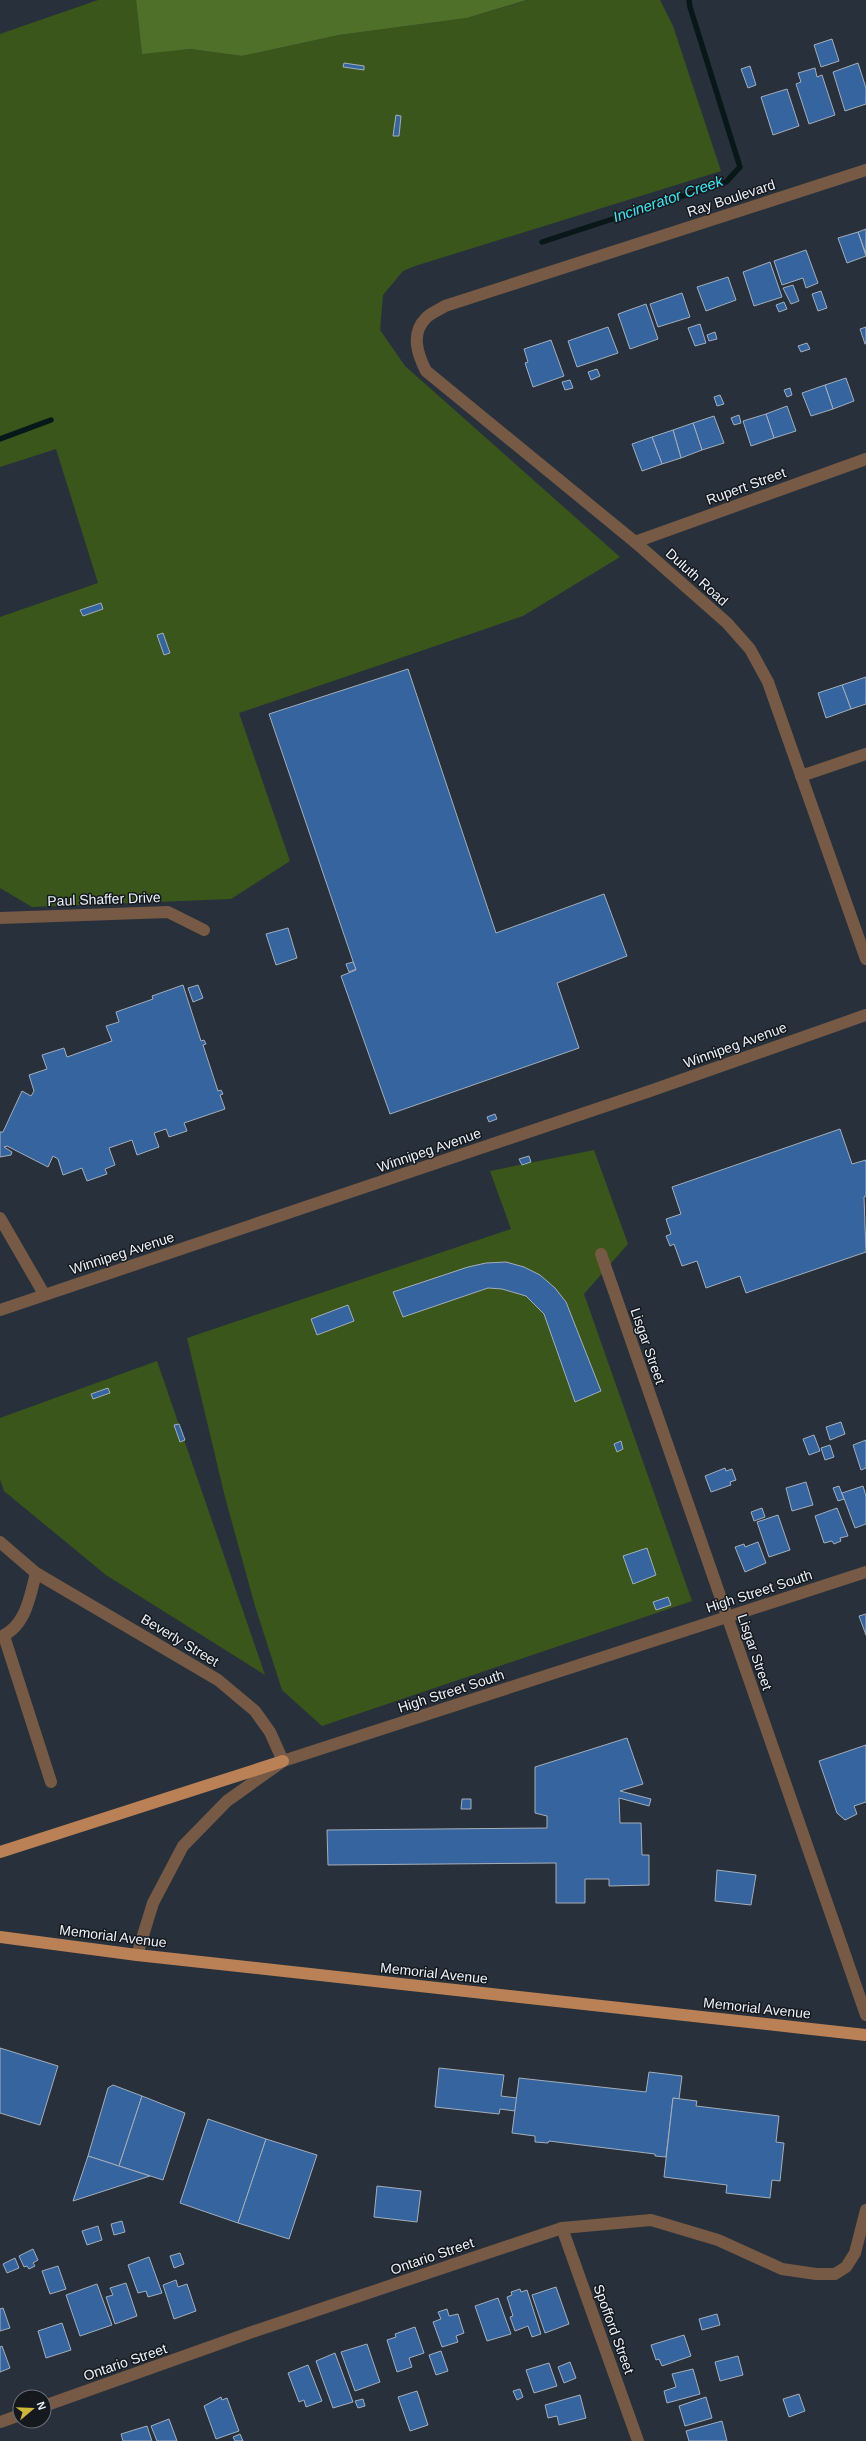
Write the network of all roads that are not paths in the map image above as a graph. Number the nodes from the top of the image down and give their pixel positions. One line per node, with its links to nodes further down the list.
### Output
1 (866, 170): 2 (street, Ray Boulevard)
2 (445, 306): 4 (street, Duluth Road)
3 (866, 459): 4 (street, Rupert Street)
4 (635, 542): 6 (street, Duluth Road)
5 (866, 754): 6 (street)
6 (801, 776): 9 (street, Duluth Road)
7 (0, 918): 8 (street, Paul Shaffer Drive)
8 (204, 930)
9 (866, 959)
10 (866, 1015): 13 (street, Winnipeg Avenue)
11 (0, 1218): 13 (street)
12 (601, 1254): 18 (street, Lisgar Street)
13 (44, 1294): 14 (street, Winnipeg Avenue)
14 (0, 1310)
15 (0, 1542): 17 (street, Beverly Street)
16 (866, 1572): 18 (street, High Street South)
17 (36, 1573): 19 (street); 20 (street, Beverly Street)
18 (726, 1618): 20 (street, High Street South); 25 (street, Lisgar Street)
19 (2, 1636): 21 (street)
20 (283, 1761): 22 (main road); 24 (street, High Street South)
21 (51, 1782)
22 (0, 1852)
23 (0, 1937): 24 (main road, Memorial Avenue)
24 (138, 1955): 26 (main road, Memorial Avenue)
25 (866, 2014)
26 (866, 2035)
27 (866, 2210): 28 (street, Ontario Street)
28 (562, 2228): 29 (street, Ontario Street); 32 (street, Spofford Street)
29 (52, 2403)
30 (12, 2418): 31 (street)
31 (0, 2422)
32 (638, 2441)

